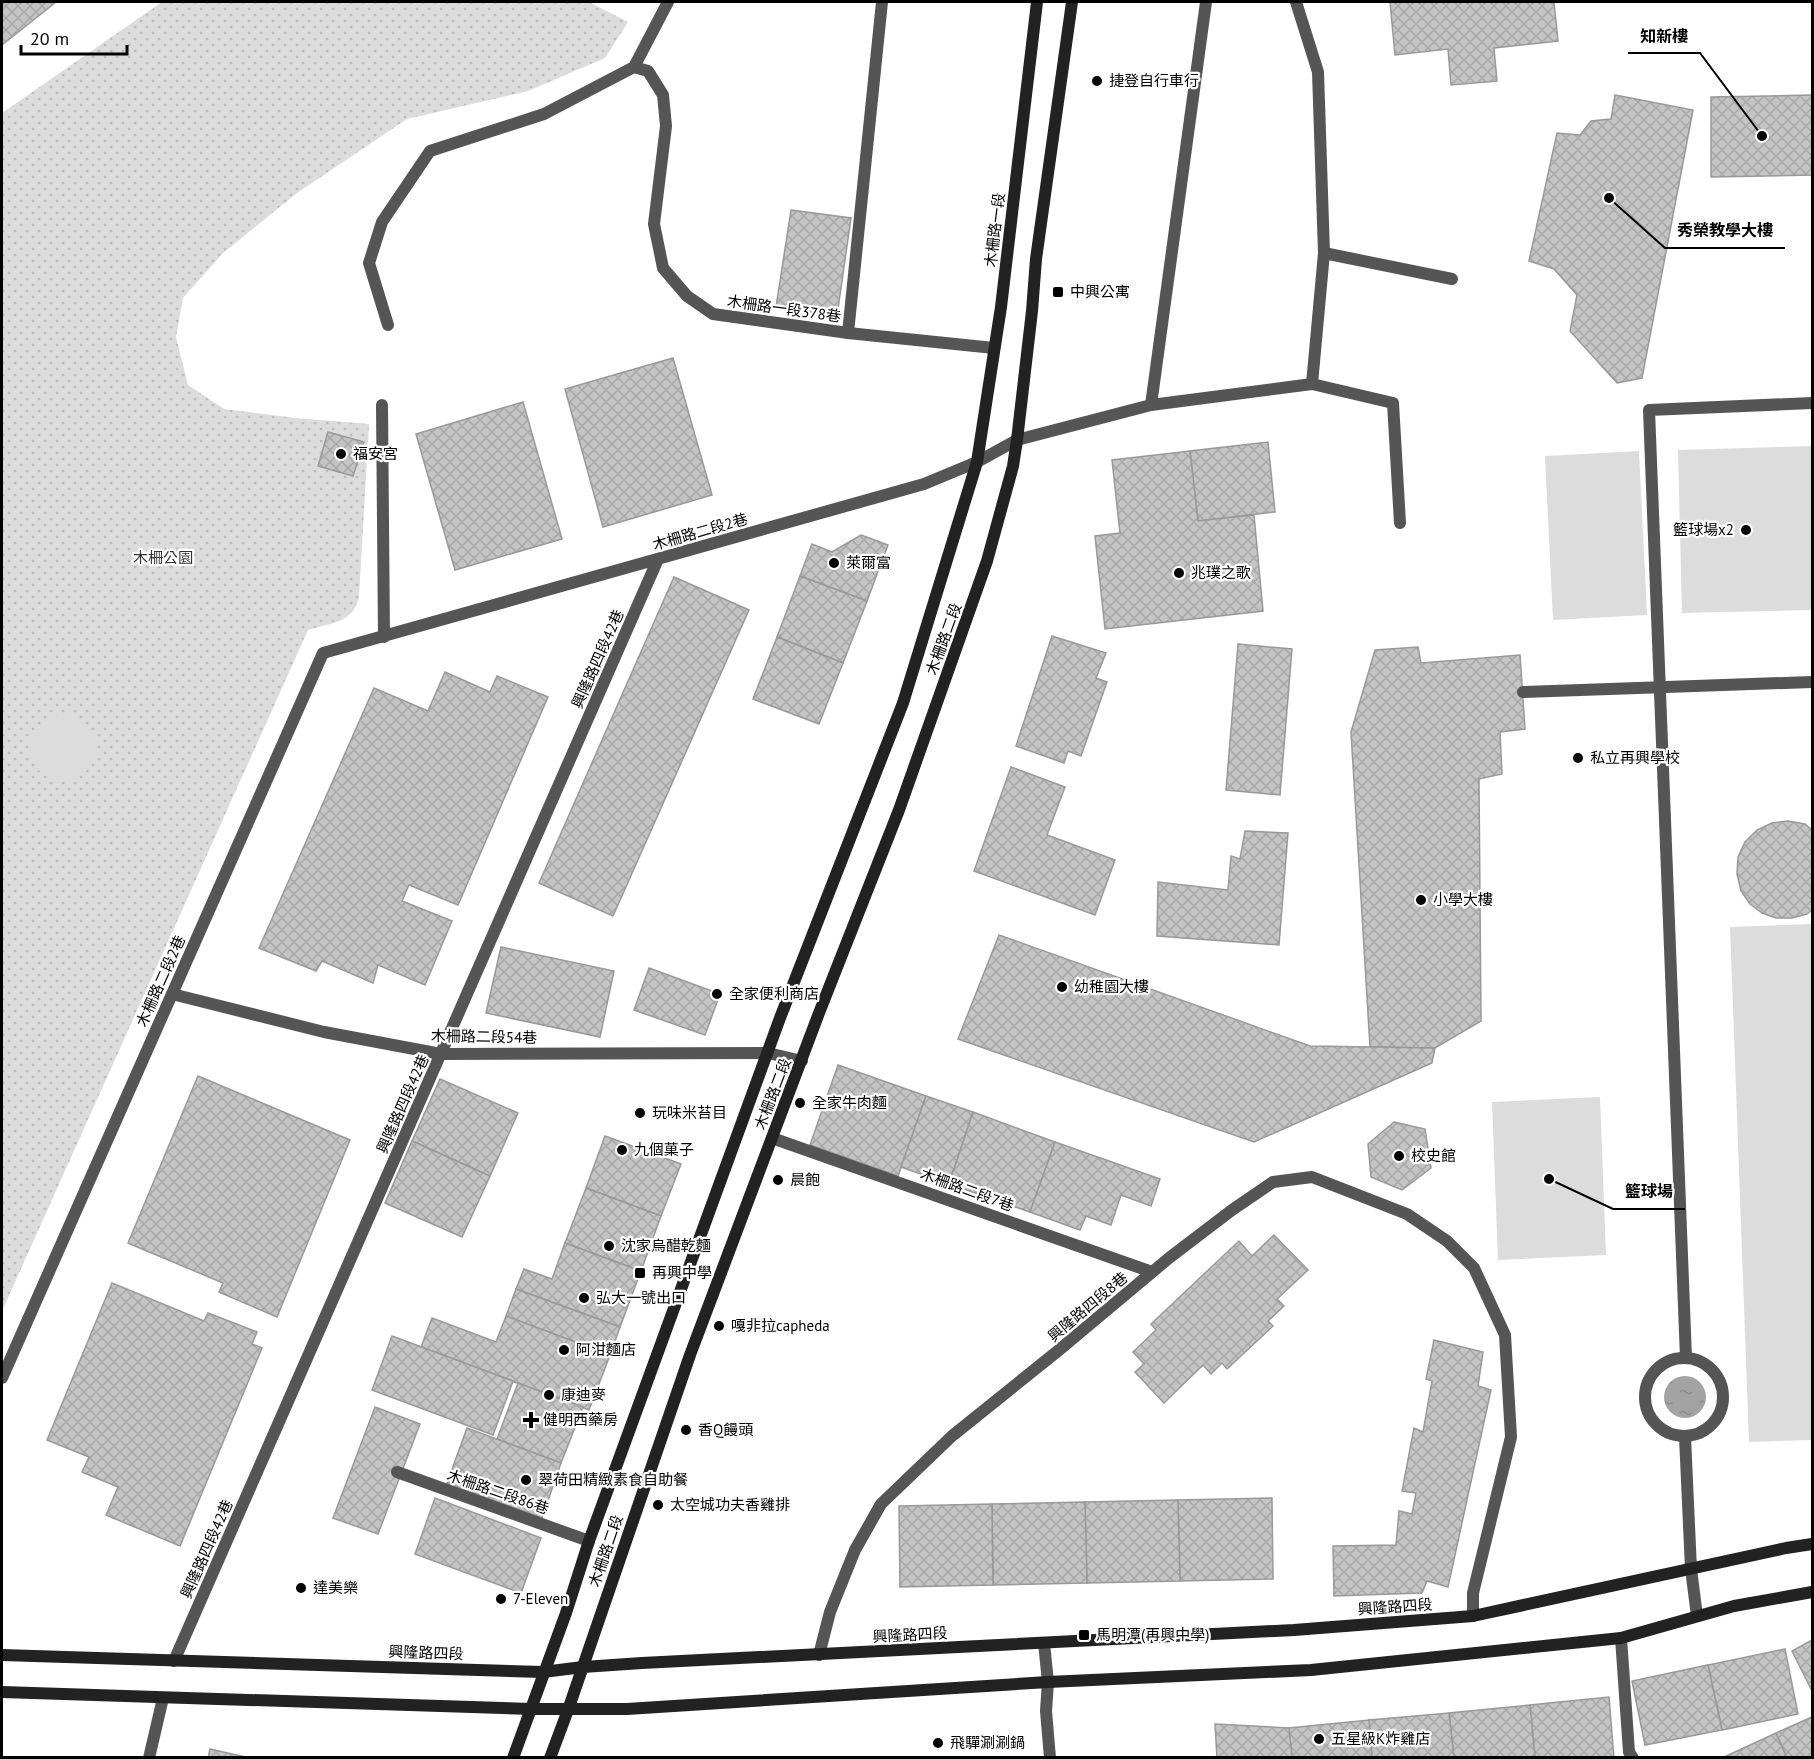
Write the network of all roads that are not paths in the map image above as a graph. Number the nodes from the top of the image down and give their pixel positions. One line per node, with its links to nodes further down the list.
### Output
1 (668, 2): 7 (street)
2 (882, 2): 11 (street, 木柵路一段378巷)
3 (1037, 2): 12 (main road, 木柵路一段)
4 (1072, 2): 17 (main road)
5 (1206, 2): 16 (street)
6 (1296, 2): 8 (street)
7 (634, 67): 10 (street); 11 (street, 木柵路一段378巷)
8 (1324, 253): 9 (street); 13 (street)
9 (1452, 279)
10 (388, 325)
11 (848, 333): 12 (street, 木柵路一段378巷)
12 (994, 348): 18 (main road, 木柵路一段)
13 (1311, 384): 16 (street, 木柵路二段2巷); 19 (street)
14 (1812, 403): 23 (street)
15 (382, 405): 21 (street)
16 (1151, 405): 17 (street, 木柵路二段2巷)
17 (1017, 440): 18 (street, 木柵路二段2巷); 28 (main road, 木柵路二段)
18 (977, 462): 20 (street, 木柵路二段2巷); 26 (main road, 木柵路二段)
19 (1400, 523)
20 (658, 559): 21 (street, 木柵路二段2巷); 27 (street, 興隆路四段42巷)
21 (384, 637): 25 (street, 木柵路二段2巷)
22 (1812, 682): 23 (street)
23 (1659, 687): 24 (street); 31 (street)
24 (1523, 692)
25 (172, 994): 27 (street, 木柵路二段54巷); 32 (street, 木柵路二段2巷)
26 (768, 1053): 27 (street, 木柵路二段54巷); 28 (street, 木柵路二段54巷); 35 (main road, 木柵路二段)
27 (441, 1054): 45 (street, 興隆路四段42巷)
28 (802, 1061): 29 (main road, 木柵路二段)
29 (772, 1138): 30 (street, 木柵路二段7巷); 46 (main road, 木柵路二段)
30 (1152, 1272): 39 (street, 興隆路四段8巷); 44 (street, 興隆路四段8巷)
31 (1686, 1358): 33 (street); 33 (street)
32 (2, 1378)
33 (1684, 1437): 37 (street)
34 (397, 1472): 35 (street, 木柵路二段86巷)
35 (589, 1540): 47 (main road, 木柵路二段)
36 (1812, 1544): 37 (main road, 興隆路四段)
37 (1691, 1569): 39 (main road, 興隆路四段); 40 (street)
38 (1812, 1592): 40 (main road)
39 (1473, 1616): 42 (main road, 興隆路四段)
40 (1697, 1616): 41 (main road)
41 (1621, 1638): 48 (main road); 57 (street)
42 (1044, 1643): 44 (main road, 興隆路四段); 48 (street)
43 (2, 1655): 45 (main road, 興隆路四段)
44 (819, 1655): 46 (main road, 興隆路四段)
45 (174, 1660): 47 (main road, 興隆路四段)
46 (583, 1667): 47 (main road, 興隆路四段); 52 (main road, 木柵路二段)
47 (543, 1672): 51 (main road, 木柵路二段)
48 (1047, 1682): 52 (main road); 56 (street)
49 (2, 1692): 50 (main road)
50 (163, 1698): 51 (main road); 53 (street)
51 (532, 1709): 52 (main road); 54 (main road, 木柵路二段)
52 (568, 1710): 55 (main road, 木柵路二段)
53 (149, 1758)
54 (513, 1758)
55 (550, 1758)
56 (1050, 1758)
57 (1633, 1758)

